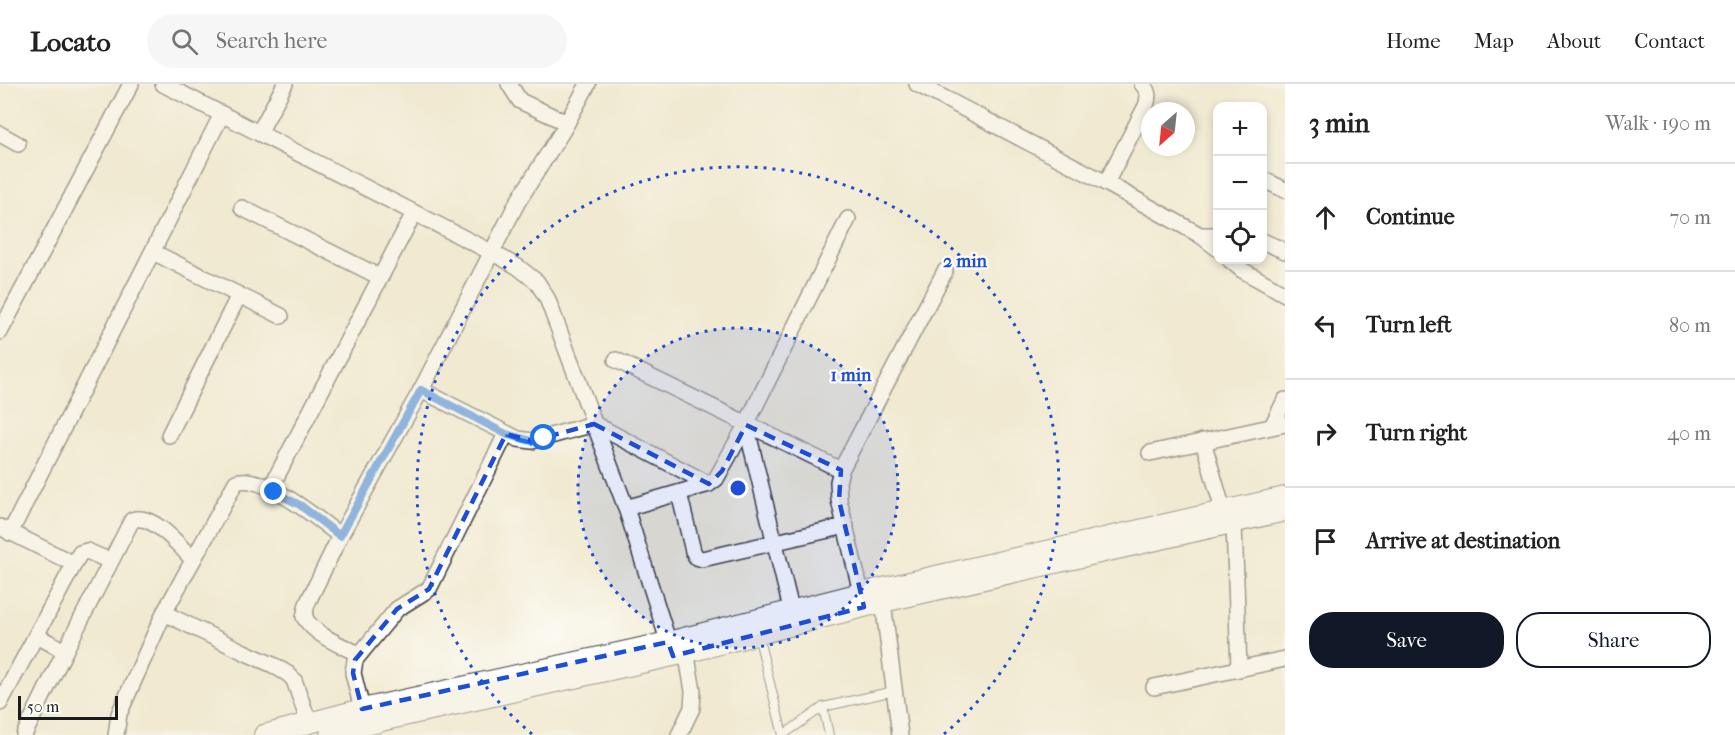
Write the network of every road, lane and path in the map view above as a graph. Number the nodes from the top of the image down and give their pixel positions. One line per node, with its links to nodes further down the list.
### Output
1 (131, 84): 32 (street)
2 (163, 84): 8 (street)
3 (509, 84): 9 (street)
4 (588, 84): 9 (street)
5 (917, 84): 14 (street)
6 (1142, 84): 14 (street)
7 (283, 85): 10 (street)
8 (222, 114): 10 (street); 24 (street)
9 (567, 123): 25 (street)
10 (259, 133): 17 (street)
11 (0, 134): 12 (street)
12 (18, 144)
13 (1267, 181): 15 (street)
14 (1106, 183): 19 (street)
15 (1285, 190)
16 (242, 208): 28 (street)
17 (414, 213): 25 (street); 28 (street)
18 (848, 219): 37 (street)
19 (1200, 235): 20 (street); 22 (street)
20 (1213, 235)
21 (1267, 243): 23 (street)
22 (1213, 245)
23 (1285, 251)
24 (153, 252): 30 (street); 52 (street)
25 (493, 253): 34 (street); 36 (street)
26 (1235, 264): 29 (street)
27 (945, 271): 43 (street)
28 (380, 278): 45 (street)
29 (1285, 294)
30 (239, 295): 31 (street); 40 (street)
31 (281, 316)
32 (0, 332)
33 (616, 360): 37 (street)
34 (421, 390): 39 (street); 53 (street)
35 (1285, 400): 38 (street)
36 (594, 424): 39 (street); 44 (street); 48 (street)
37 (746, 425): 43 (street); 44 (street); 54 (street)
38 (1279, 425): 41 (street)
39 (506, 434): 65 (street)
40 (169, 435)
41 (1203, 441): 42 (street); 50 (street)
42 (1150, 453)
43 (841, 470): 51 (street)
44 (709, 484): 46 (street)
45 (270, 489): 53 (street); 55 (street)
46 (679, 493): 48 (street); 54 (street)
47 (1285, 497): 50 (street)
48 (626, 508): 63 (street)
49 (1285, 511): 50 (street)
50 (1228, 517): 58 (street); 67 (street)
51 (846, 526): 54 (street); 58 (street)
52 (5, 530): 57 (street)
53 (340, 536): 65 (street)
54 (776, 543): 59 (street)
55 (193, 560): 56 (street); 60 (street)
56 (110, 561): 57 (street); 64 (street)
57 (74, 564): 62 (street)
58 (869, 601): 59 (street); 61 (street); 69 (street)
59 (791, 609): 63 (street)
60 (164, 613): 73 (street); 77 (street)
61 (758, 634): 63 (street); 80 (lane)
62 (36, 636): 64 (street); 70 (street)
63 (676, 650): 72 (street); 74 (street); 75 (street)
64 (65, 651): 76 (street)
65 (359, 654): 72 (street)
66 (1285, 660): 67 (street)
67 (1239, 669): 68 (street)
68 (1154, 687)
69 (894, 691): 71 (lane); 82 (street)
70 (0, 704)
71 (823, 707): 80 (lane); 81 (lane)
72 (362, 709): 73 (street)
73 (309, 723): 78 (street)
74 (684, 731)
75 (357, 732): 79 (street)
76 (24, 735)
77 (116, 735)
78 (264, 735)
79 (330, 735)
80 (783, 735)
81 (829, 735)
82 (900, 735)

